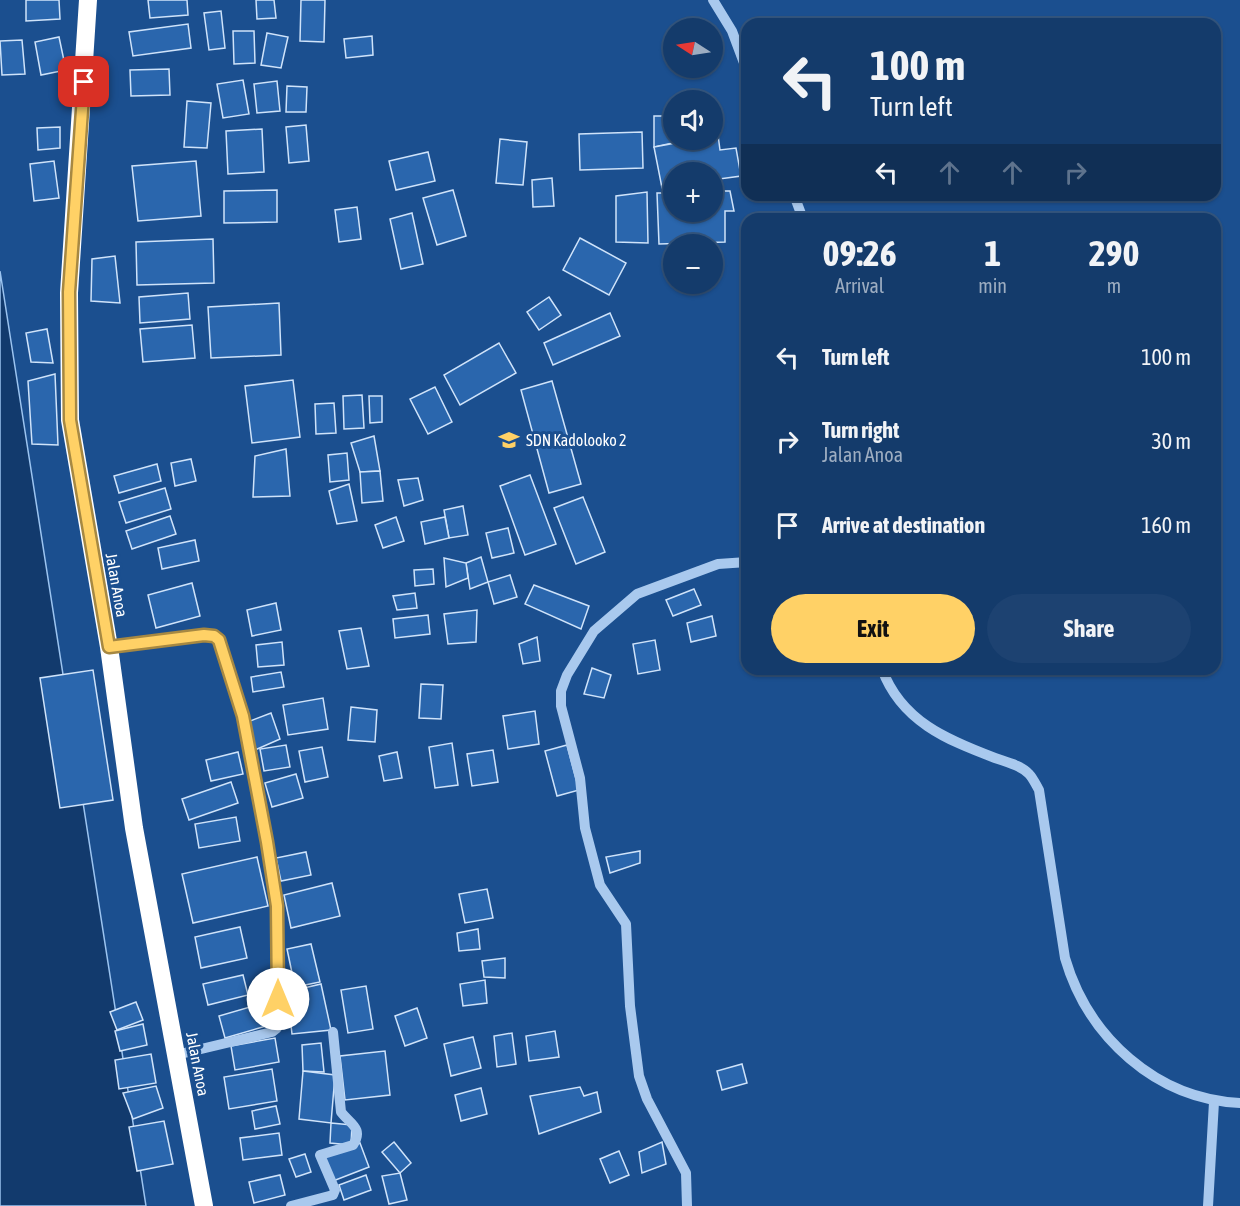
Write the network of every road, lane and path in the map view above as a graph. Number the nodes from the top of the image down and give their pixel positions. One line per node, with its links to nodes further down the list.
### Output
1 (88, 0): 5 (highway, Jalan Anoa)
2 (713, 0): 3 (street)
3 (741, 55)
4 (741, 562): 13 (street)
5 (109, 647): 8 (highway, Jalan Anoa); 8 (street)
6 (885, 675): 9 (street)
7 (333, 1032): 12 (street)
8 (176, 1055): 11 (highway, Jalan Anoa)
9 (1214, 1102): 10 (street); 14 (street)
10 (1240, 1103)
11 (204, 1206)
12 (291, 1206)
13 (687, 1206)
14 (1208, 1206)

